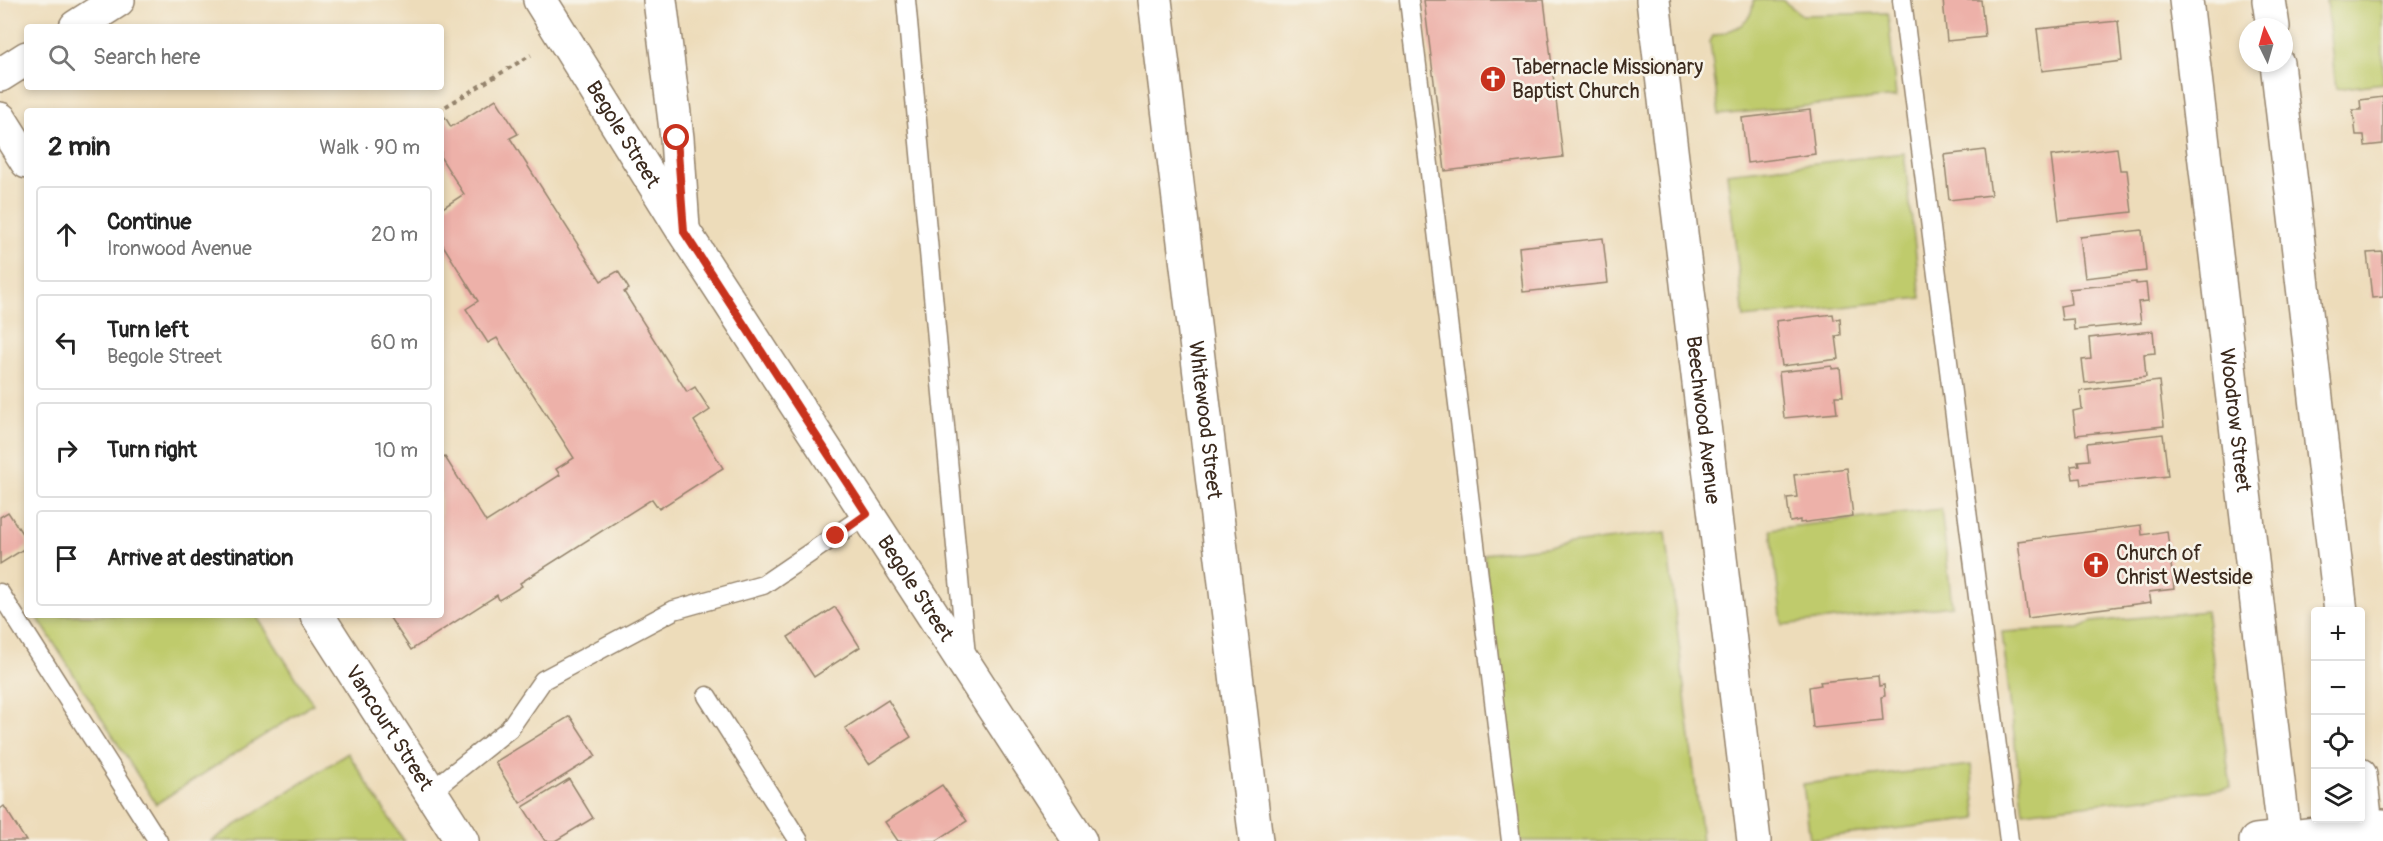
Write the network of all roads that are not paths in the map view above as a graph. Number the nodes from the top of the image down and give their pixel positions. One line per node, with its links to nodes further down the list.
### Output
1 (118, 0): 12 (street)
2 (540, 0): 18 (street, Begole Street)
3 (660, 0): 18 (street)
4 (906, 0): 23 (lane)
5 (1155, 0): 33 (street, Whitewood Street)
6 (1409, 0): 34 (lane)
7 (1653, 0): 35 (street, Beechwood Avenue)
8 (1902, 0): 36 (lane)
9 (2186, 0): 28 (street, Woodrow Street)
10 (2269, 0): 11 (street)
11 (2271, 18)
12 (81, 24)
13 (24, 60): 15 (street)
14 (2278, 72): 21 (street)
15 (0, 75)
16 (0, 119): 17 (street)
17 (24, 157)
18 (684, 232): 19 (street, Begole Street)
19 (867, 514): 23 (street, Begole Street); 25 (lane)
20 (0, 593): 29 (lane)
21 (2340, 607)
22 (319, 618): 25 (street, Vancourt Street)
23 (967, 667): 32 (street, Begole Street)
24 (707, 696): 31 (lane)
25 (430, 792): 30 (street, Vancourt Street)
26 (2365, 795): 27 (street)
27 (2373, 832): 28 (street)
28 (2275, 840)
29 (158, 841)
30 (462, 841)
31 (799, 841)
32 (1080, 841)
33 (1256, 841)
34 (1511, 841)
35 (1754, 841)
36 (2009, 841)

